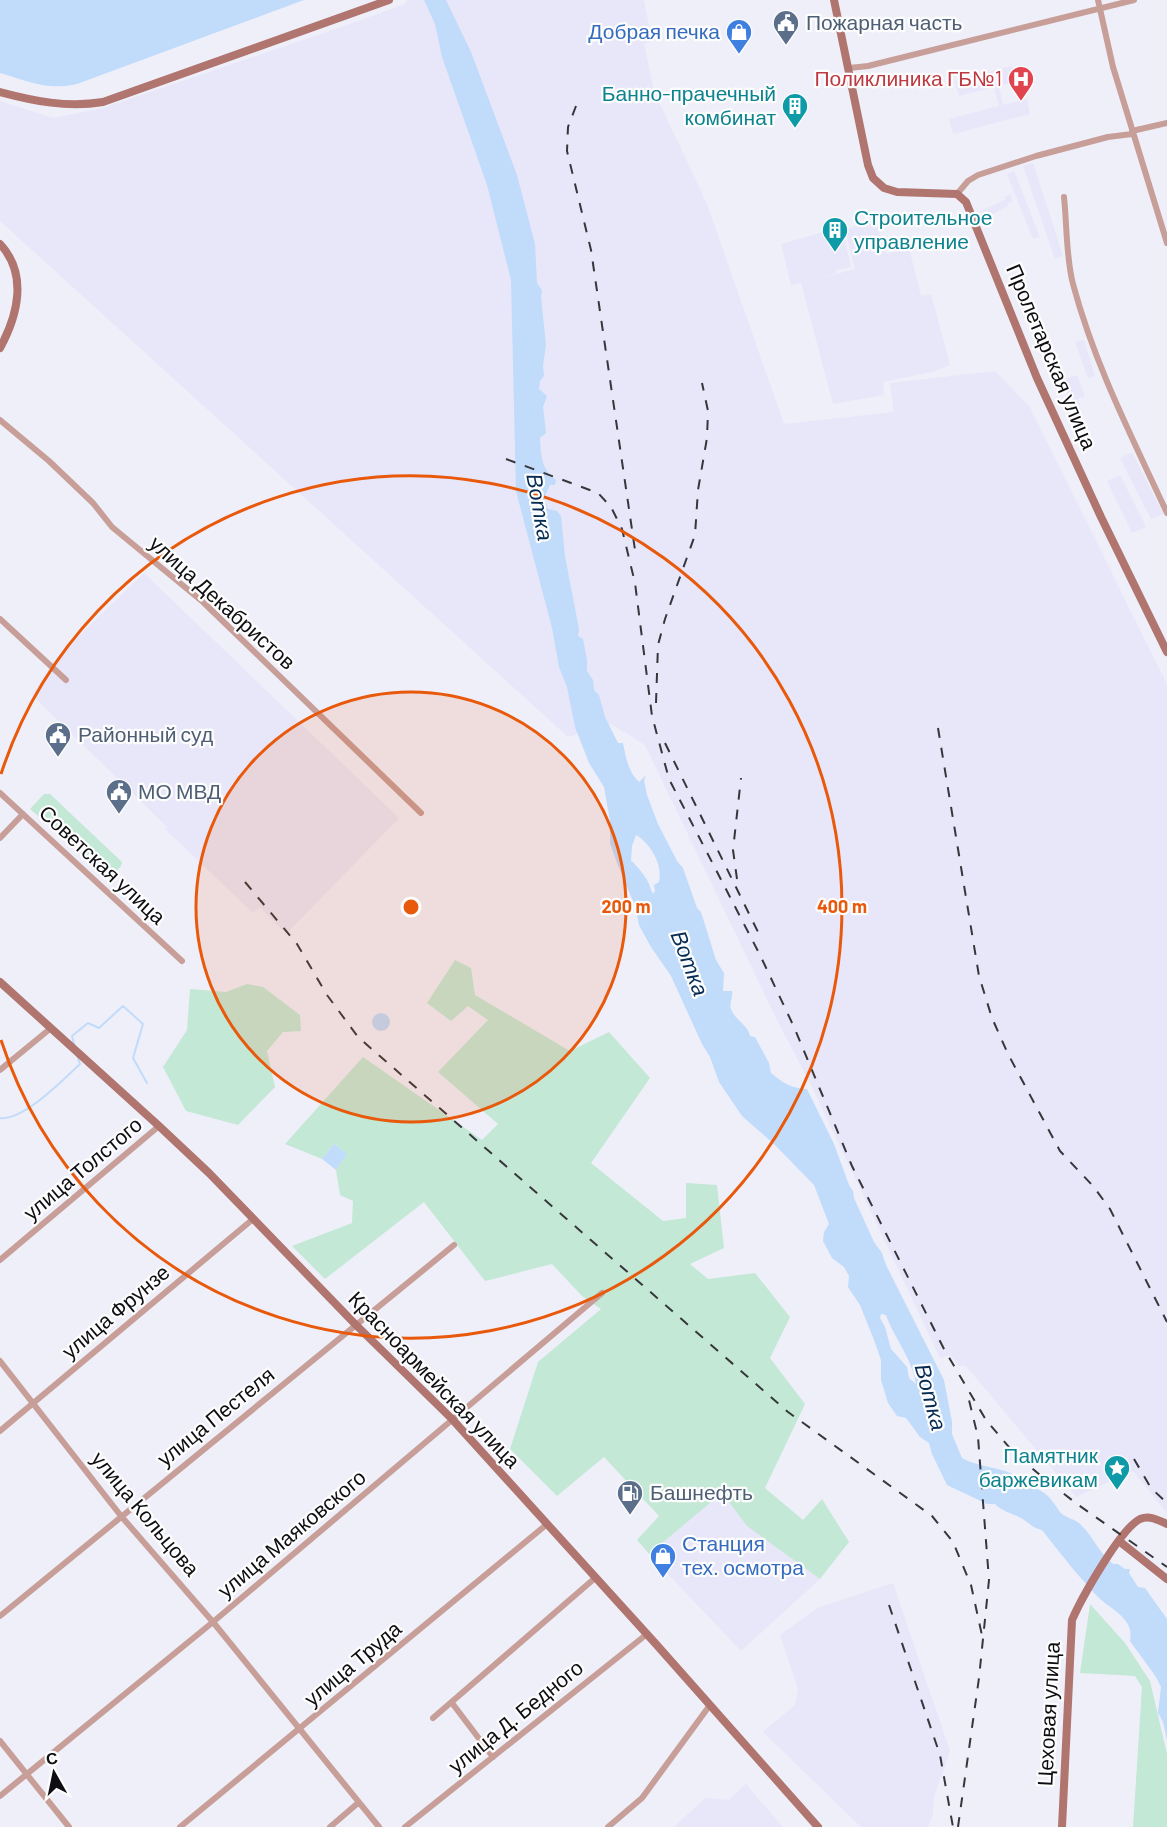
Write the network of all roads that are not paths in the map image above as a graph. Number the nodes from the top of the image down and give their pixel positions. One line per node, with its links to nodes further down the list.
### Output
1 (388, 0): 7 (main road)
2 (834, 0): 6 (main road)
3 (1098, 0): 5 (street)
4 (1134, 0): 5 (street)
5 (1100, 8): 6 (street); 9 (street)
6 (849, 68): 10 (main road)
7 (0, 92)
8 (1167, 123): 9 (street)
9 (1132, 133): 10 (street); 12 (street)
10 (957, 194): 18 (main road, Пролетарская улица)
11 (1064, 197): 16 (street)
12 (1167, 243)
13 (0, 244): 14 (main road)
14 (0, 348)
15 (0, 420): 21 (street, улица Декабристов)
16 (1167, 513)
17 (0, 619): 19 (street)
18 (1167, 652)
19 (66, 680)
20 (0, 793): 22 (street, Советская улица)
21 (421, 813)
22 (23, 814): 23 (street); 24 (street, Советская улица)
23 (0, 838)
24 (182, 960)
25 (0, 982): 26 (main road, Красноармейская улица)
26 (51, 1028): 27 (street); 28 (main road, Красноармейская улица)
27 (0, 1070)
28 (159, 1126): 29 (main road, Красноармейская улица); 31 (street, улица Толстого)
29 (253, 1219): 33 (main road, Красноармейская улица); 35 (street, улица Фрунзе)
30 (454, 1245): 33 (street, улица Пестеля)
31 (0, 1260)
32 (602, 1293): 36 (street, улица Маяковского)
33 (355, 1324): 36 (main road, Красноармейская улица); 38 (street, улица Пестеля)
34 (0, 1361): 35 (street, улица Кольцова)
35 (34, 1402): 37 (street, улица Фрунзе); 38 (street, улица Кольцова)
36 (452, 1419): 40 (main road, Красноармейская улица); 45 (street, улица Маяковского)
37 (0, 1431)
38 (121, 1516): 44 (street, улица Пестеля); 45 (street, улица Кольцова)
39 (1167, 1524): 41 (main road, Цеховая улица)
40 (546, 1525): 42 (main road, Красноармейская улица); 50 (street, улица Труда)
41 (1117, 1544): 43 (main road); 63 (main road, Цеховая улица)
42 (596, 1578): 46 (main road, Красноармейская улица); 47 (street)
43 (1167, 1578)
44 (0, 1616)
45 (213, 1622): 50 (street, улица Кольцова); 53 (street, улица Маяковского)
46 (647, 1634): 48 (main road, Красноармейская улица); 52 (street, улица Д. Бедного)
47 (452, 1703): 49 (street); 52 (street)
48 (710, 1705): 61 (street); 62 (main road, Красноармейская улица)
49 (433, 1718)
50 (301, 1729): 55 (street, улица Кольцова); 57 (street, улица Труда)
51 (0, 1741): 53 (street)
52 (493, 1756): 60 (street, улица Д. Бедного)
53 (26, 1774): 54 (street, улица Маяковского); 56 (street)
54 (0, 1796)
55 (358, 1803): 58 (street); 59 (street, улица Кольцова)
56 (64, 1825)
57 (180, 1827)
58 (330, 1827)
59 (379, 1827)
60 (405, 1827)
61 (608, 1827)
62 (818, 1827)
63 (1062, 1827)

